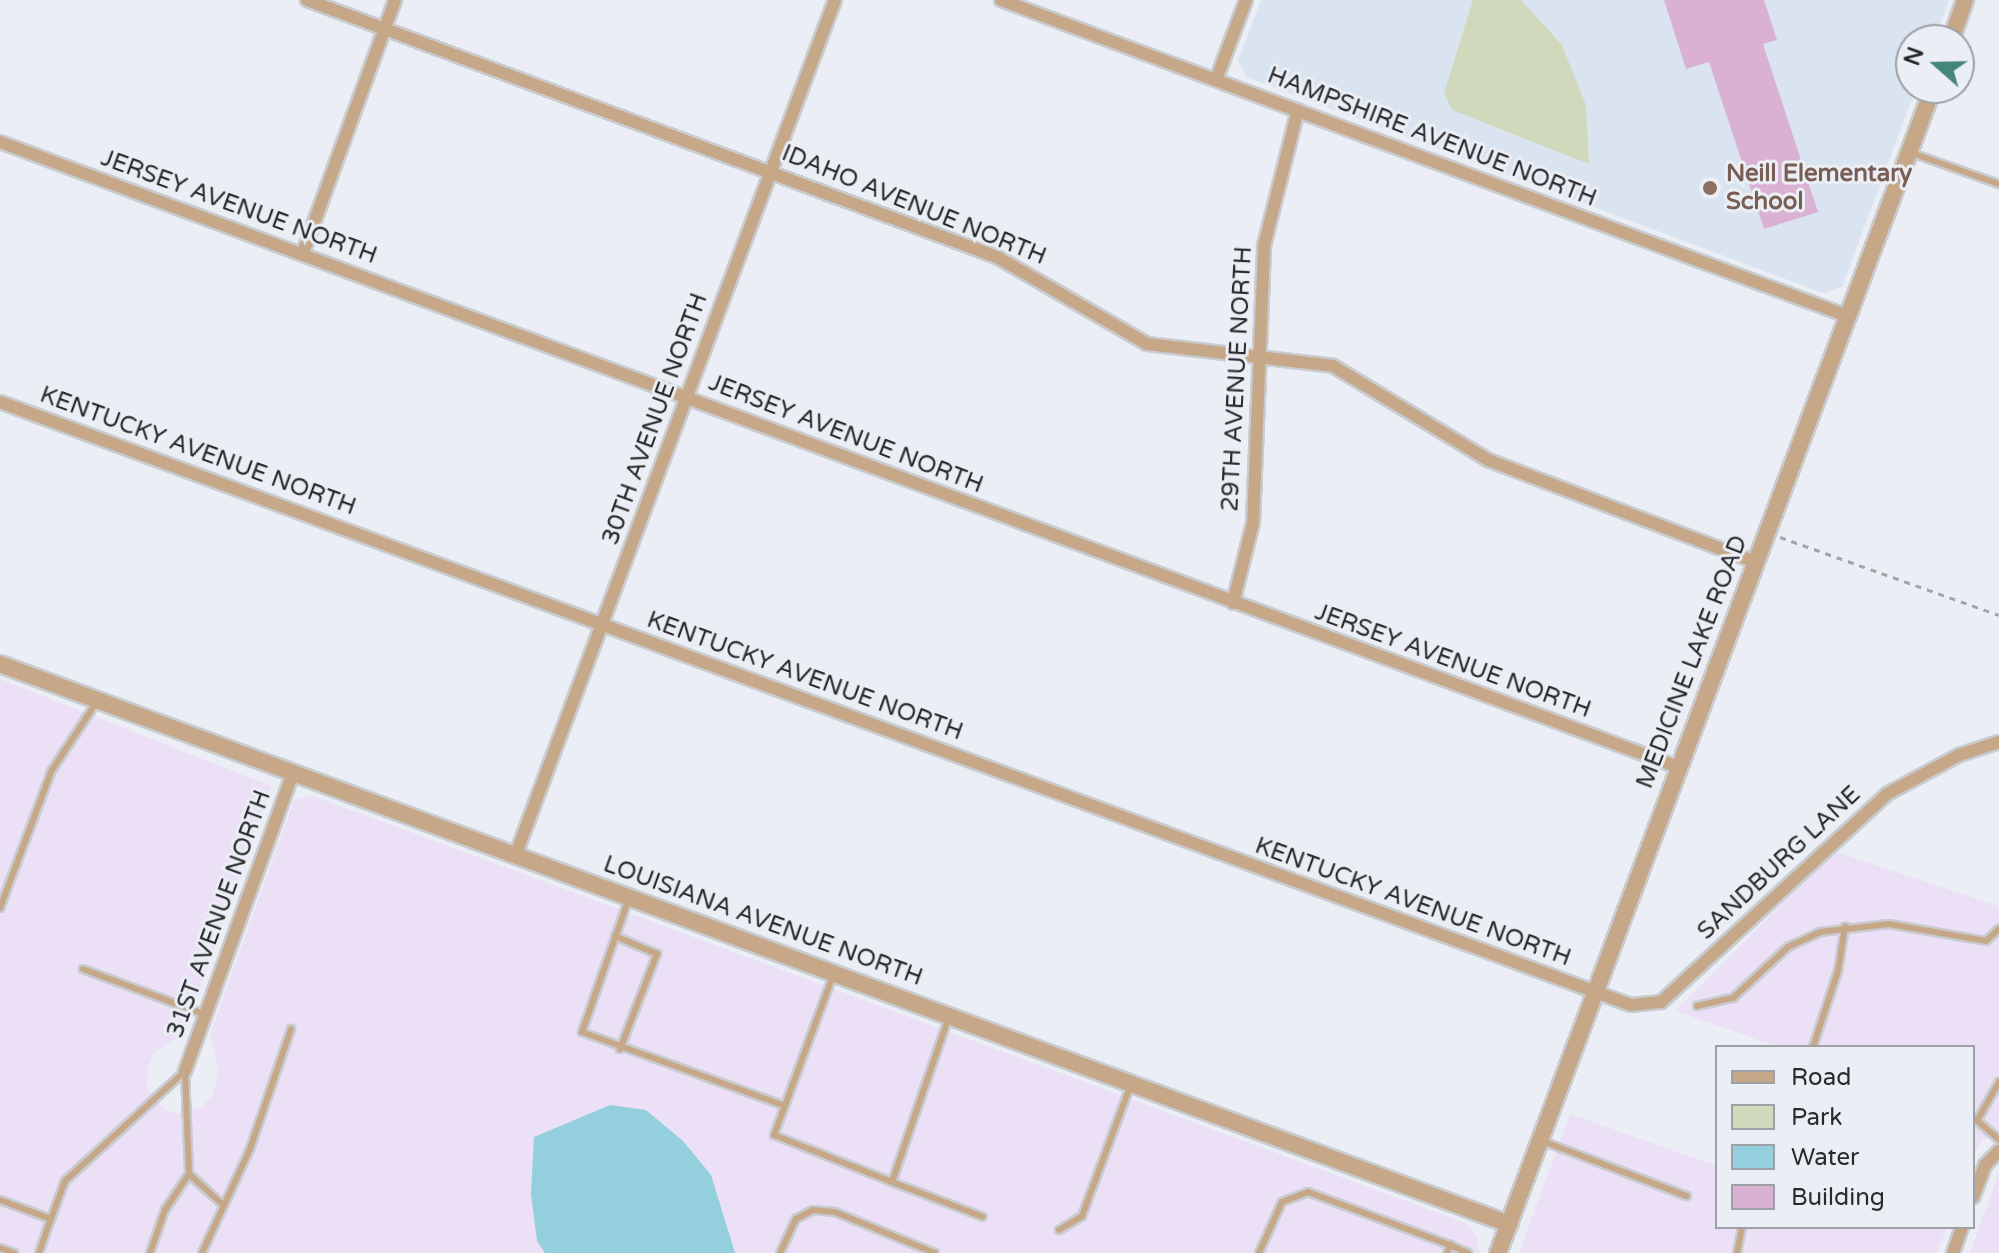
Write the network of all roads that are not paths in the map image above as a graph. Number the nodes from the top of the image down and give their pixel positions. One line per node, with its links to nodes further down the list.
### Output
1 (307, 0): 8 (street, IDAHO AVENUE NORTH)
2 (395, 0): 8 (street)
3 (835, 0): 14 (street, 30TH AVENUE NORTH)
4 (1001, 0): 9 (street, HAMPSHIRE AVENUE NORTH)
5 (1246, 0): 9 (street)
6 (1965, 0): 7 (street)
7 (1957, 24)
8 (384, 29): 14 (street, IDAHO AVENUE NORTH); 16 (street)
9 (1216, 80): 11 (street, HAMPSHIRE AVENUE NORTH)
10 (1927, 104): 13 (street, MEDICINE LAKE ROAD)
11 (1298, 110): 17 (street, HAMPSHIRE AVENUE NORTH); 18 (street, 29TH AVENUE NORTH)
12 (0, 142): 16 (street, JERSEY AVENUE NORTH)
13 (1909, 152): 15 (lane); 17 (street, MEDICINE LAKE ROAD)
14 (771, 171): 18 (street, IDAHO AVENUE NORTH); 19 (street, 30TH AVENUE NORTH)
15 (1999, 184)
16 (303, 253): 19 (street, JERSEY AVENUE NORTH)
17 (1847, 316): 21 (street, MEDICINE LAKE ROAD)
18 (1258, 355): 21 (street, IDAHO AVENUE NORTH); 22 (street, 29TH AVENUE NORTH)
19 (687, 398): 22 (street, JERSEY AVENUE NORTH); 23 (street, 30TH AVENUE NORTH)
20 (0, 402): 23 (street, KENTUCKY AVENUE NORTH)
21 (1755, 562): 27 (street, MEDICINE LAKE ROAD)
22 (1233, 603): 27 (street, JERSEY AVENUE NORTH)
23 (602, 624): 29 (street, 30TH AVENUE NORTH); 37 (street, KENTUCKY AVENUE NORTH)
24 (0, 664): 25 (street, LOUISIANA AVENUE NORTH)
25 (98, 700): 28 (street, LOUISIANA AVENUE NORTH); 31 (lane)
26 (1999, 742): 37 (street, SANDBURG LANE)
27 (1678, 767): 37 (street, MEDICINE LAKE ROAD)
28 (293, 773): 29 (street, LOUISIANA AVENUE NORTH); 39 (street, 31ST AVENUE NORTH)
29 (516, 854): 30 (street, LOUISIANA AVENUE NORTH)
30 (629, 897): 34 (lane); 36 (street, LOUISIANA AVENUE NORTH)
31 (0, 908)
32 (1845, 927): 33 (lane); 38 (lane); 42 (lane)
33 (1999, 929)
34 (615, 936): 43 (lane); 43 (lane)
35 (83, 969): 39 (lane)
36 (835, 973): 40 (street, LOUISIANA AVENUE NORTH); 47 (lane)
37 (1595, 993): 49 (street, MEDICINE LAKE ROAD)
38 (1697, 1006)
39 (206, 1015): 44 (street, 31ST AVENUE NORTH)
40 (949, 1015): 46 (street, LOUISIANA AVENUE NORTH); 54 (lane)
41 (291, 1029): 57 (lane)
42 (1814, 1045)
43 (620, 1049): 47 (lane)
44 (185, 1071): 52 (lane); 59 (lane)
45 (1999, 1082): 48 (lane)
46 (1132, 1083): 60 (street, LOUISIANA AVENUE NORTH); 63 (lane)
47 (783, 1105): 54 (lane)
48 (1975, 1118): 50 (lane)
49 (1540, 1140): 55 (lane); 60 (street, MEDICINE LAKE ROAD)
50 (1999, 1140)
51 (1999, 1151): 53 (street)
52 (189, 1174): 57 (lane); 68 (lane)
53 (1976, 1181)
54 (892, 1182): 58 (lane)
55 (1687, 1196)
56 (0, 1200): 59 (lane)
57 (221, 1203): 69 (lane)
58 (983, 1217)
59 (51, 1219): 67 (lane)
60 (1509, 1224): 75 (street, MEDICINE LAKE ROAD)
61 (1742, 1229): 76 (lane)
62 (1961, 1229): 77 (street)
63 (1059, 1230)
64 (1450, 1245): 72 (lane); 73 (lane); 74 (lane)
65 (0, 1248): 66 (lane)
66 (14, 1253)
67 (39, 1253)
68 (150, 1253)
69 (202, 1253)
70 (780, 1253): 71 (lane)
71 (935, 1253)
72 (1259, 1253)
73 (1447, 1253)
74 (1468, 1253)
75 (1498, 1253)
76 (1737, 1253)
77 (1953, 1253)

